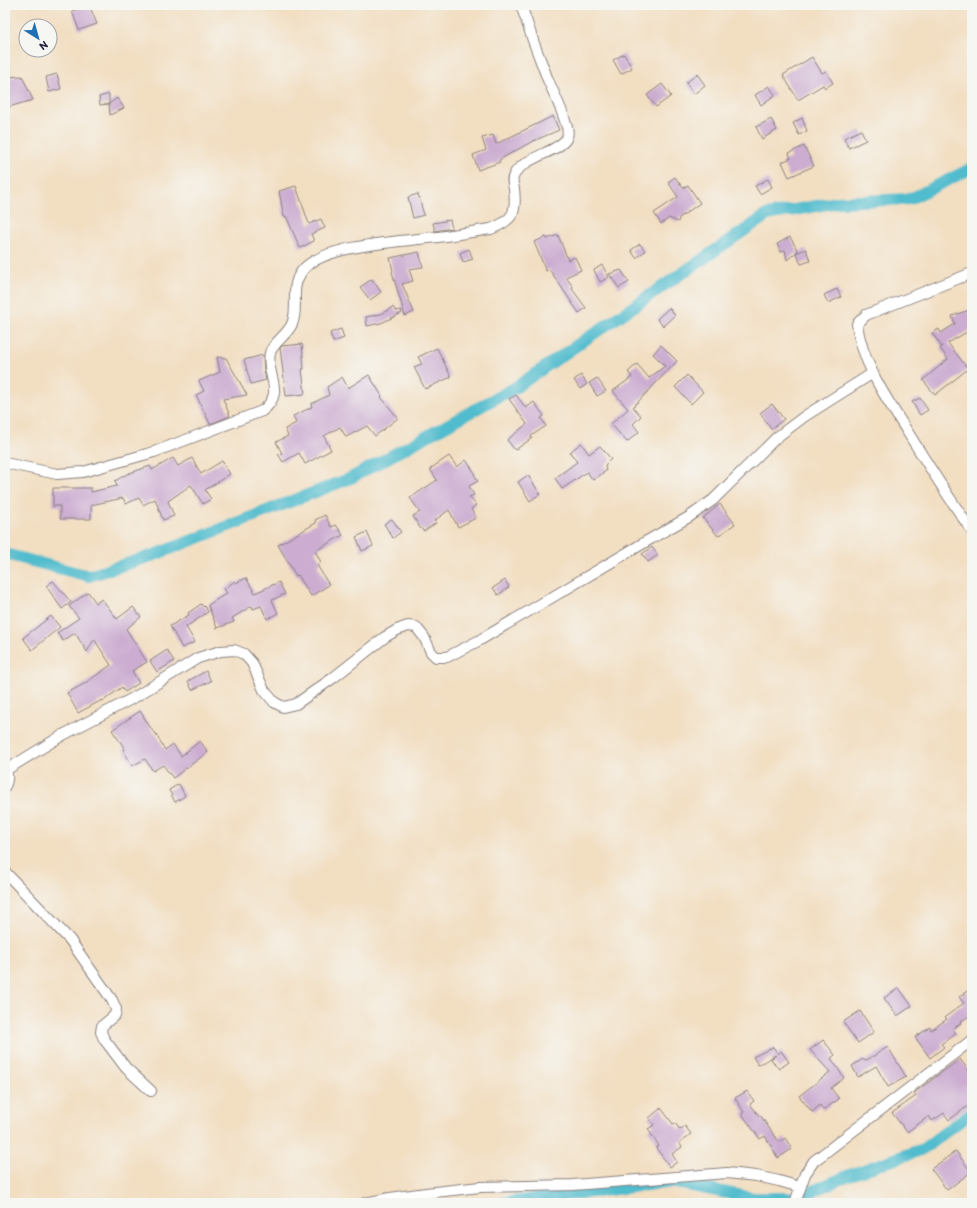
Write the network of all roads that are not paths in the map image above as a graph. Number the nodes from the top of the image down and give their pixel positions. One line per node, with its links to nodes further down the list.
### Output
1 (521, 5): 4 (street)
2 (972, 273): 3 (street)
3 (873, 373): 5 (street); 6 (street)
4 (5, 463)
5 (972, 531)
6 (6, 769): 7 (street)
7 (5, 786)
8 (5, 872): 10 (street)
9 (972, 1040): 11 (street)
10 (151, 1091)
11 (800, 1187): 12 (street); 13 (street)
12 (365, 1203)
13 (795, 1203)

